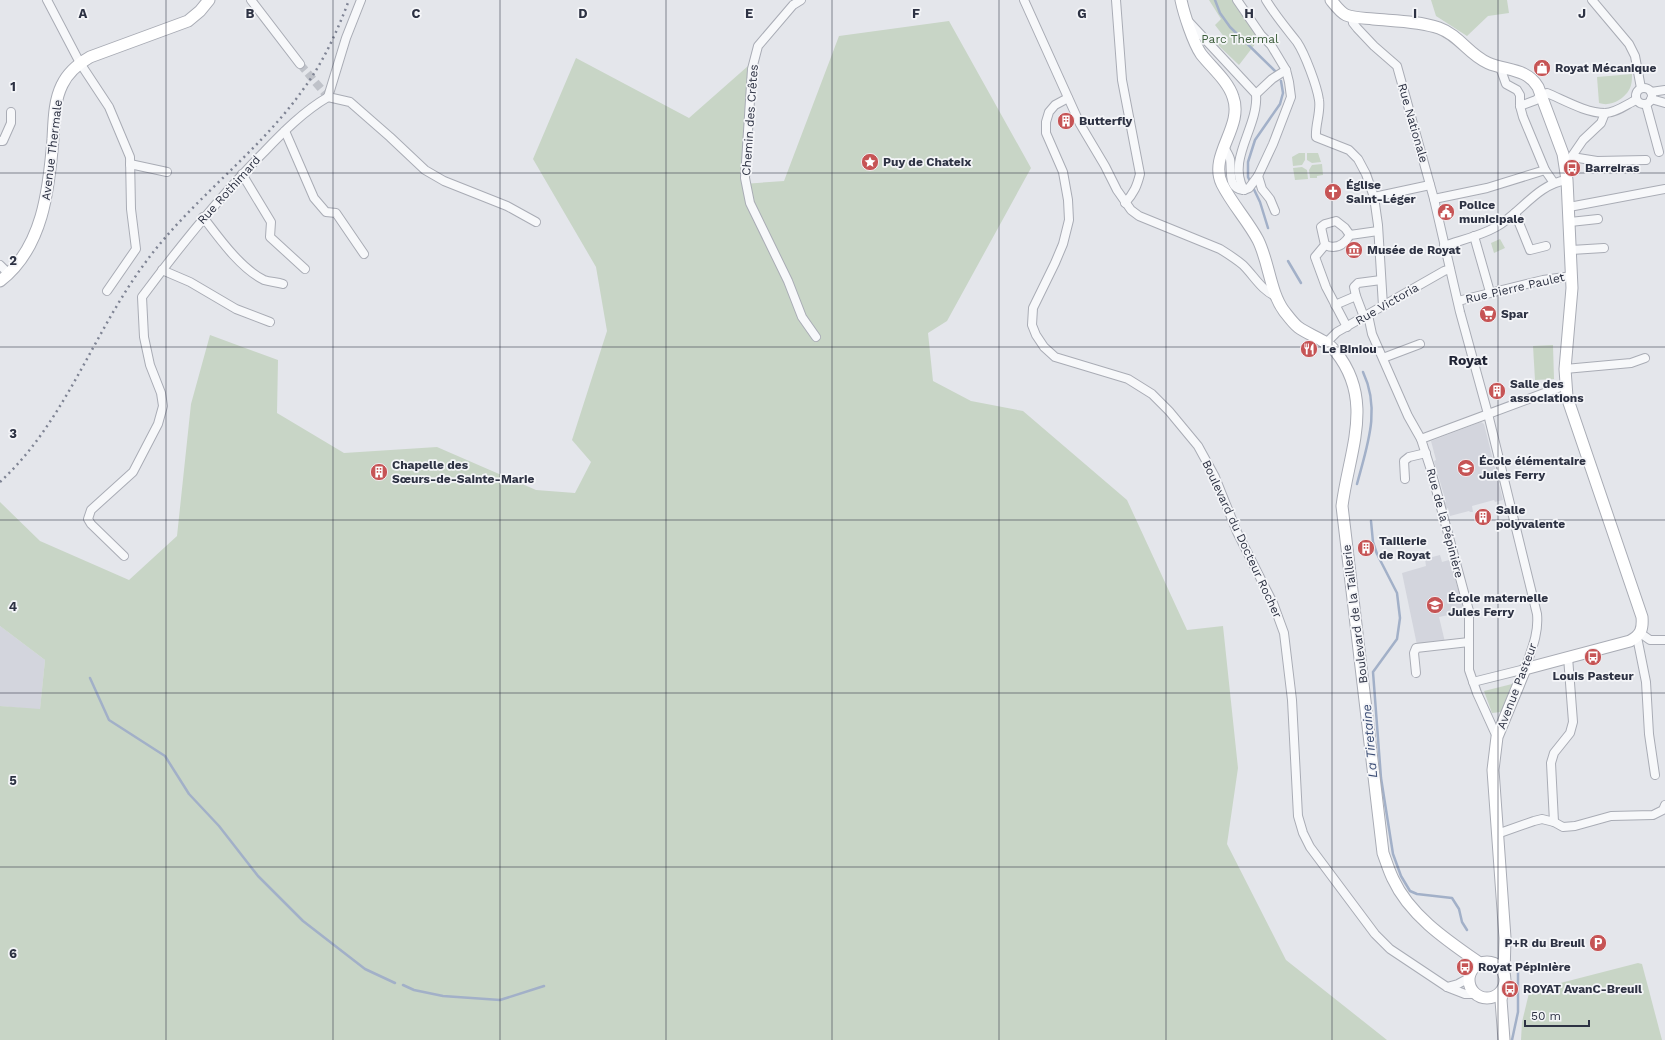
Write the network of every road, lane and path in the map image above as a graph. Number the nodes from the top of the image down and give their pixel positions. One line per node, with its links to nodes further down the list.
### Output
1 (47, 0): 15 (street)
2 (209, 0): 15 (main road, Avenue Thermale)
3 (252, 0): 16 (street)
4 (362, 0): 23 (street)
5 (801, 0): 85 (street, Chemin des Crêtes)
6 (1024, 0): 24 (street)
7 (1116, 0): 49 (street)
8 (1181, 0): 14 (main road, Boulevard de la Taillerie)
9 (1236, 0): 18 (street)
10 (1266, 0): 47 (street)
11 (1331, 0): 13 (main road)
12 (1592, 0): 19 (street)
13 (1352, 17): 17 (main road); 44 (street, Rue Nationale)
14 (1186, 19): 21 (street); 33 (main road, Boulevard de la Taillerie)
15 (80, 63): 37 (street); 70 (main road, Avenue Thermale)
16 (300, 64)
17 (1500, 67): 22 (main road); 28 (street)
18 (1284, 72): 21 (street); 41 (street)
19 (1641, 88): 25 (street); 26 (street)
20 (1665, 90): 25 (street)
21 (1256, 94): 45 (street)
22 (1541, 95): 28 (street); 30 (street); 35 (main road)
23 (328, 96): 31 (street, Rue Rothimard); 55 (street)
24 (1068, 98): 49 (street); 114 (street, Boulevard du Docteur Rocher)
25 (1649, 98): 26 (street); 27 (street); 34 (street)
26 (1636, 100): 30 (street)
27 (1665, 102)
28 (1520, 106): 38 (street)
29 (11, 112): 32 (street)
30 (1605, 113): 35 (street)
31 (286, 131): 40 (street, Rue Rothimard); 65 (street)
32 (0, 141)
33 (1224, 147): 45 (street); 78 (main road, Boulevard de la Taillerie)
34 (1659, 152)
35 (1568, 159): 36 (street); 42 (main road)
36 (1646, 160)
37 (130, 164): 39 (street); 75 (street)
38 (1545, 170): 43 (street); 48 (street)
39 (167, 172)
40 (242, 174): 53 (street, Rue Rothimard); 67 (street)
41 (1256, 178): 45 (street); 51 (street)
42 (1567, 180): 43 (street); 50 (main road)
43 (1554, 183): 52 (street)
44 (1430, 185): 47 (street); 48 (street, Rue Nationale)
45 (1247, 189)
46 (1665, 189): 50 (street)
47 (1374, 197): 57 (street)
48 (1434, 199): 61 (street, Rue Nationale)
49 (1125, 203): 78 (street)
50 (1569, 207): 56 (main road)
51 (1275, 211)
52 (1515, 213): 59 (street); 62 (street)
53 (203, 217): 69 (street, Rue Rothimard); 74 (street)
54 (1598, 219): 56 (street)
55 (536, 222)
56 (1570, 222): 64 (main road)
57 (1378, 231): 58 (street); 72 (street)
58 (1350, 235): 60 (street); 60 (street)
59 (1474, 236): 61 (street); 76 (street)
60 (1325, 245): 80 (street)
61 (1444, 246): 68 (street, Rue Nationale)
62 (1546, 246)
63 (1604, 248): 64 (street)
64 (1571, 250): 71 (main road)
65 (364, 254)
66 (0, 265): 70 (street)
67 (305, 269)
68 (1450, 269): 79 (street, Avenue Pasteur); 81 (street, Rue Victoria)
69 (162, 270): 83 (street); 96 (street, Rue Rothimard)
70 (9, 274): 73 (main road, Avenue Thermale)
71 (1572, 276): 76 (street, Rue Pierre Paulet); 90 (main road)
72 (1381, 280): 77 (street); 81 (street)
73 (0, 281)
74 (283, 284)
75 (107, 291)
76 (1490, 292): 79 (street, Rue Pierre Paulet)
77 (1356, 296): 80 (street); 82 (street, Rue de la Pépinière)
78 (1277, 297): 86 (main road, Boulevard de la Taillerie)
79 (1458, 301): 92 (street, Avenue Pasteur)
80 (1335, 305): 84 (street)
81 (1383, 306): 82 (street, Rue Victoria)
82 (1366, 316): 84 (street, Rue Victoria); 88 (street, Rue de la Pépinière)
83 (270, 322)
84 (1347, 327): 86 (street, Rue Victoria)
85 (816, 337)
86 (1326, 343): 109 (main road, Boulevard de la Taillerie)
87 (1420, 344): 88 (street)
88 (1383, 358): 93 (street, Rue de la Pépinière)
89 (1645, 358): 90 (street)
90 (1565, 369): 91 (main road)
91 (1566, 385): 92 (street); 97 (main road)
92 (1488, 414): 93 (street); 101 (street, Avenue Pasteur)
93 (1422, 439): 94 (street, Rue de la Pépinière)
94 (1426, 453): 95 (street); 99 (street, Rue de la Pépinière)
95 (1405, 479)
96 (124, 556)
97 (1639, 635): 98 (street); 100 (main road); 105 (street)
98 (1665, 640)
99 (1469, 642): 102 (street); 103 (street, Rue de la Pépinière)
100 (1568, 657): 101 (main road); 107 (street)
101 (1525, 669): 103 (street); 104 (main road, Avenue Pasteur)
102 (1416, 674)
103 (1472, 682): 104 (street, Rue de la Pépinière)
104 (1497, 737): 108 (main road, Avenue Pasteur)
105 (1655, 776)
106 (1665, 805): 107 (street)
107 (1554, 822): 108 (street)
108 (1497, 834): 110 (main road, Avenue Pasteur)
109 (1451, 942): 111 (main road, Boulevard de la Taillerie); 113 (main road, Boulevard de la Taillerie)
110 (1505, 949): 111 (main road); 112 (main road, Avenue Pasteur)
111 (1484, 963): 112 (main road); 113 (main road)
112 (1504, 975): 115 (main road)
113 (1470, 976): 114 (street); 116 (main road)
114 (1447, 987): 116 (street, Boulevard du Docteur Rocher)
115 (1503, 989): 117 (main road); 118 (main road)
116 (1476, 994): 117 (main road)
117 (1487, 998): 118 (main road)
118 (1502, 1016): 119 (main road)
119 (1504, 1040)

